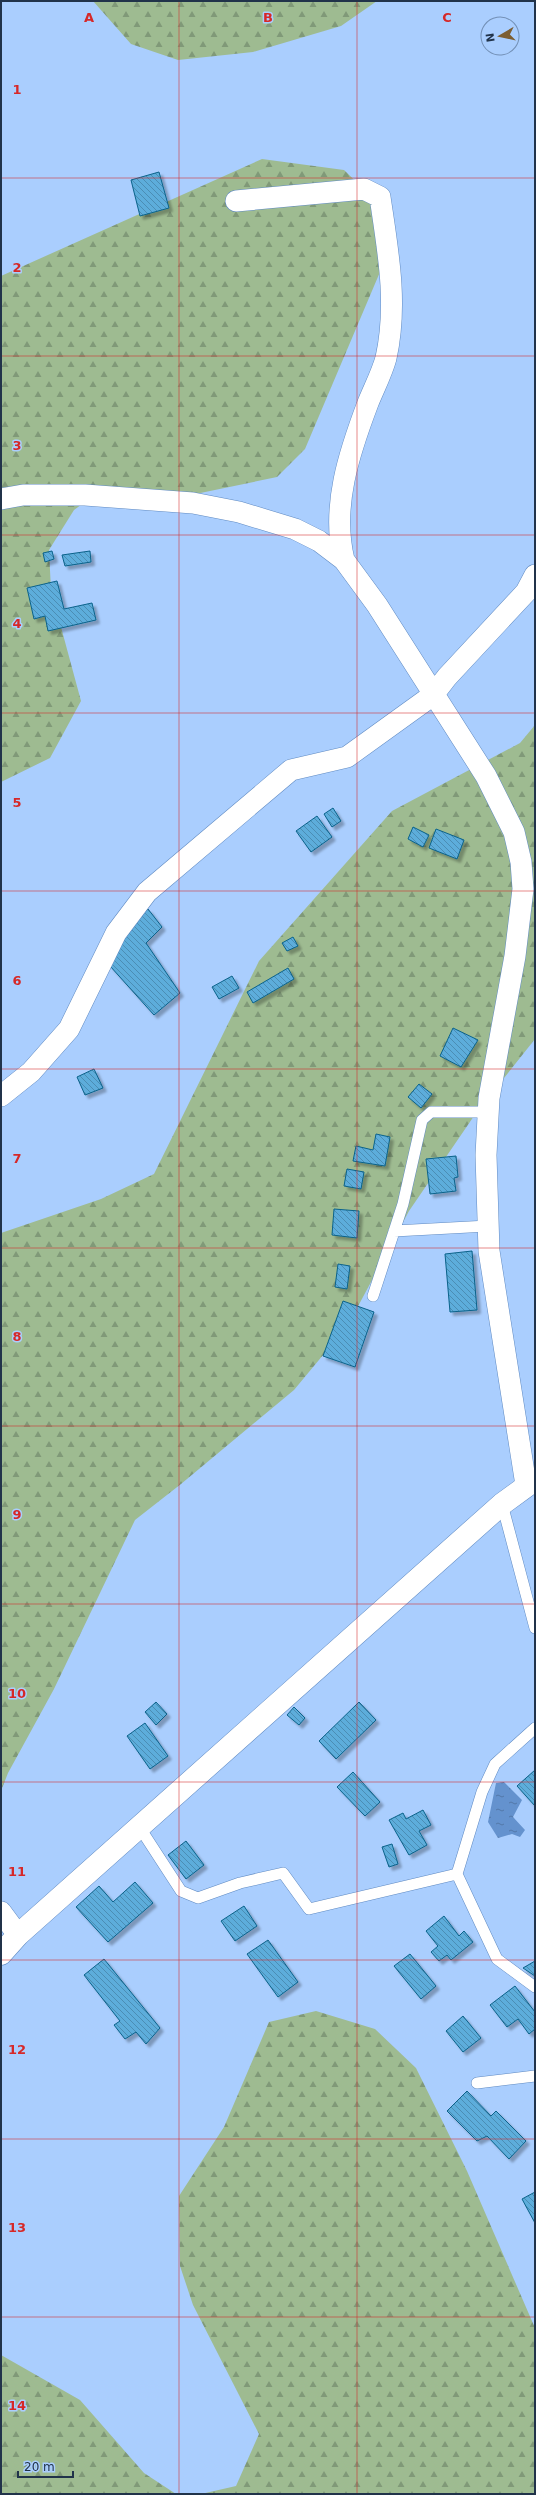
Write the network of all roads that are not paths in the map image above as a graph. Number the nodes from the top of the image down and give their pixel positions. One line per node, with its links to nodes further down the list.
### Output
1 (236, 201): 3 (street)
2 (1, 499): 3 (street)
3 (344, 560): 5 (street)
4 (535, 575): 5 (street)
5 (433, 695): 6 (street); 7 (street)
6 (1, 1096)
7 (488, 1112): 8 (street); 9 (lane)
8 (488, 1226): 9 (lane); 11 (street)
9 (394, 1231): 10 (lane)
10 (373, 1296)
11 (531, 1483): 12 (street)
12 (502, 1504): 13 (lane); 15 (street)
13 (535, 1628)
14 (535, 1728): 16 (lane)
15 (140, 1828): 16 (lane); 18 (street)
16 (457, 1874): 20 (lane)
17 (1, 1912): 18 (street)
18 (18, 1935): 19 (street)
19 (1, 1954)
20 (535, 1987)
21 (535, 2076): 22 (lane)
22 (478, 2083)

